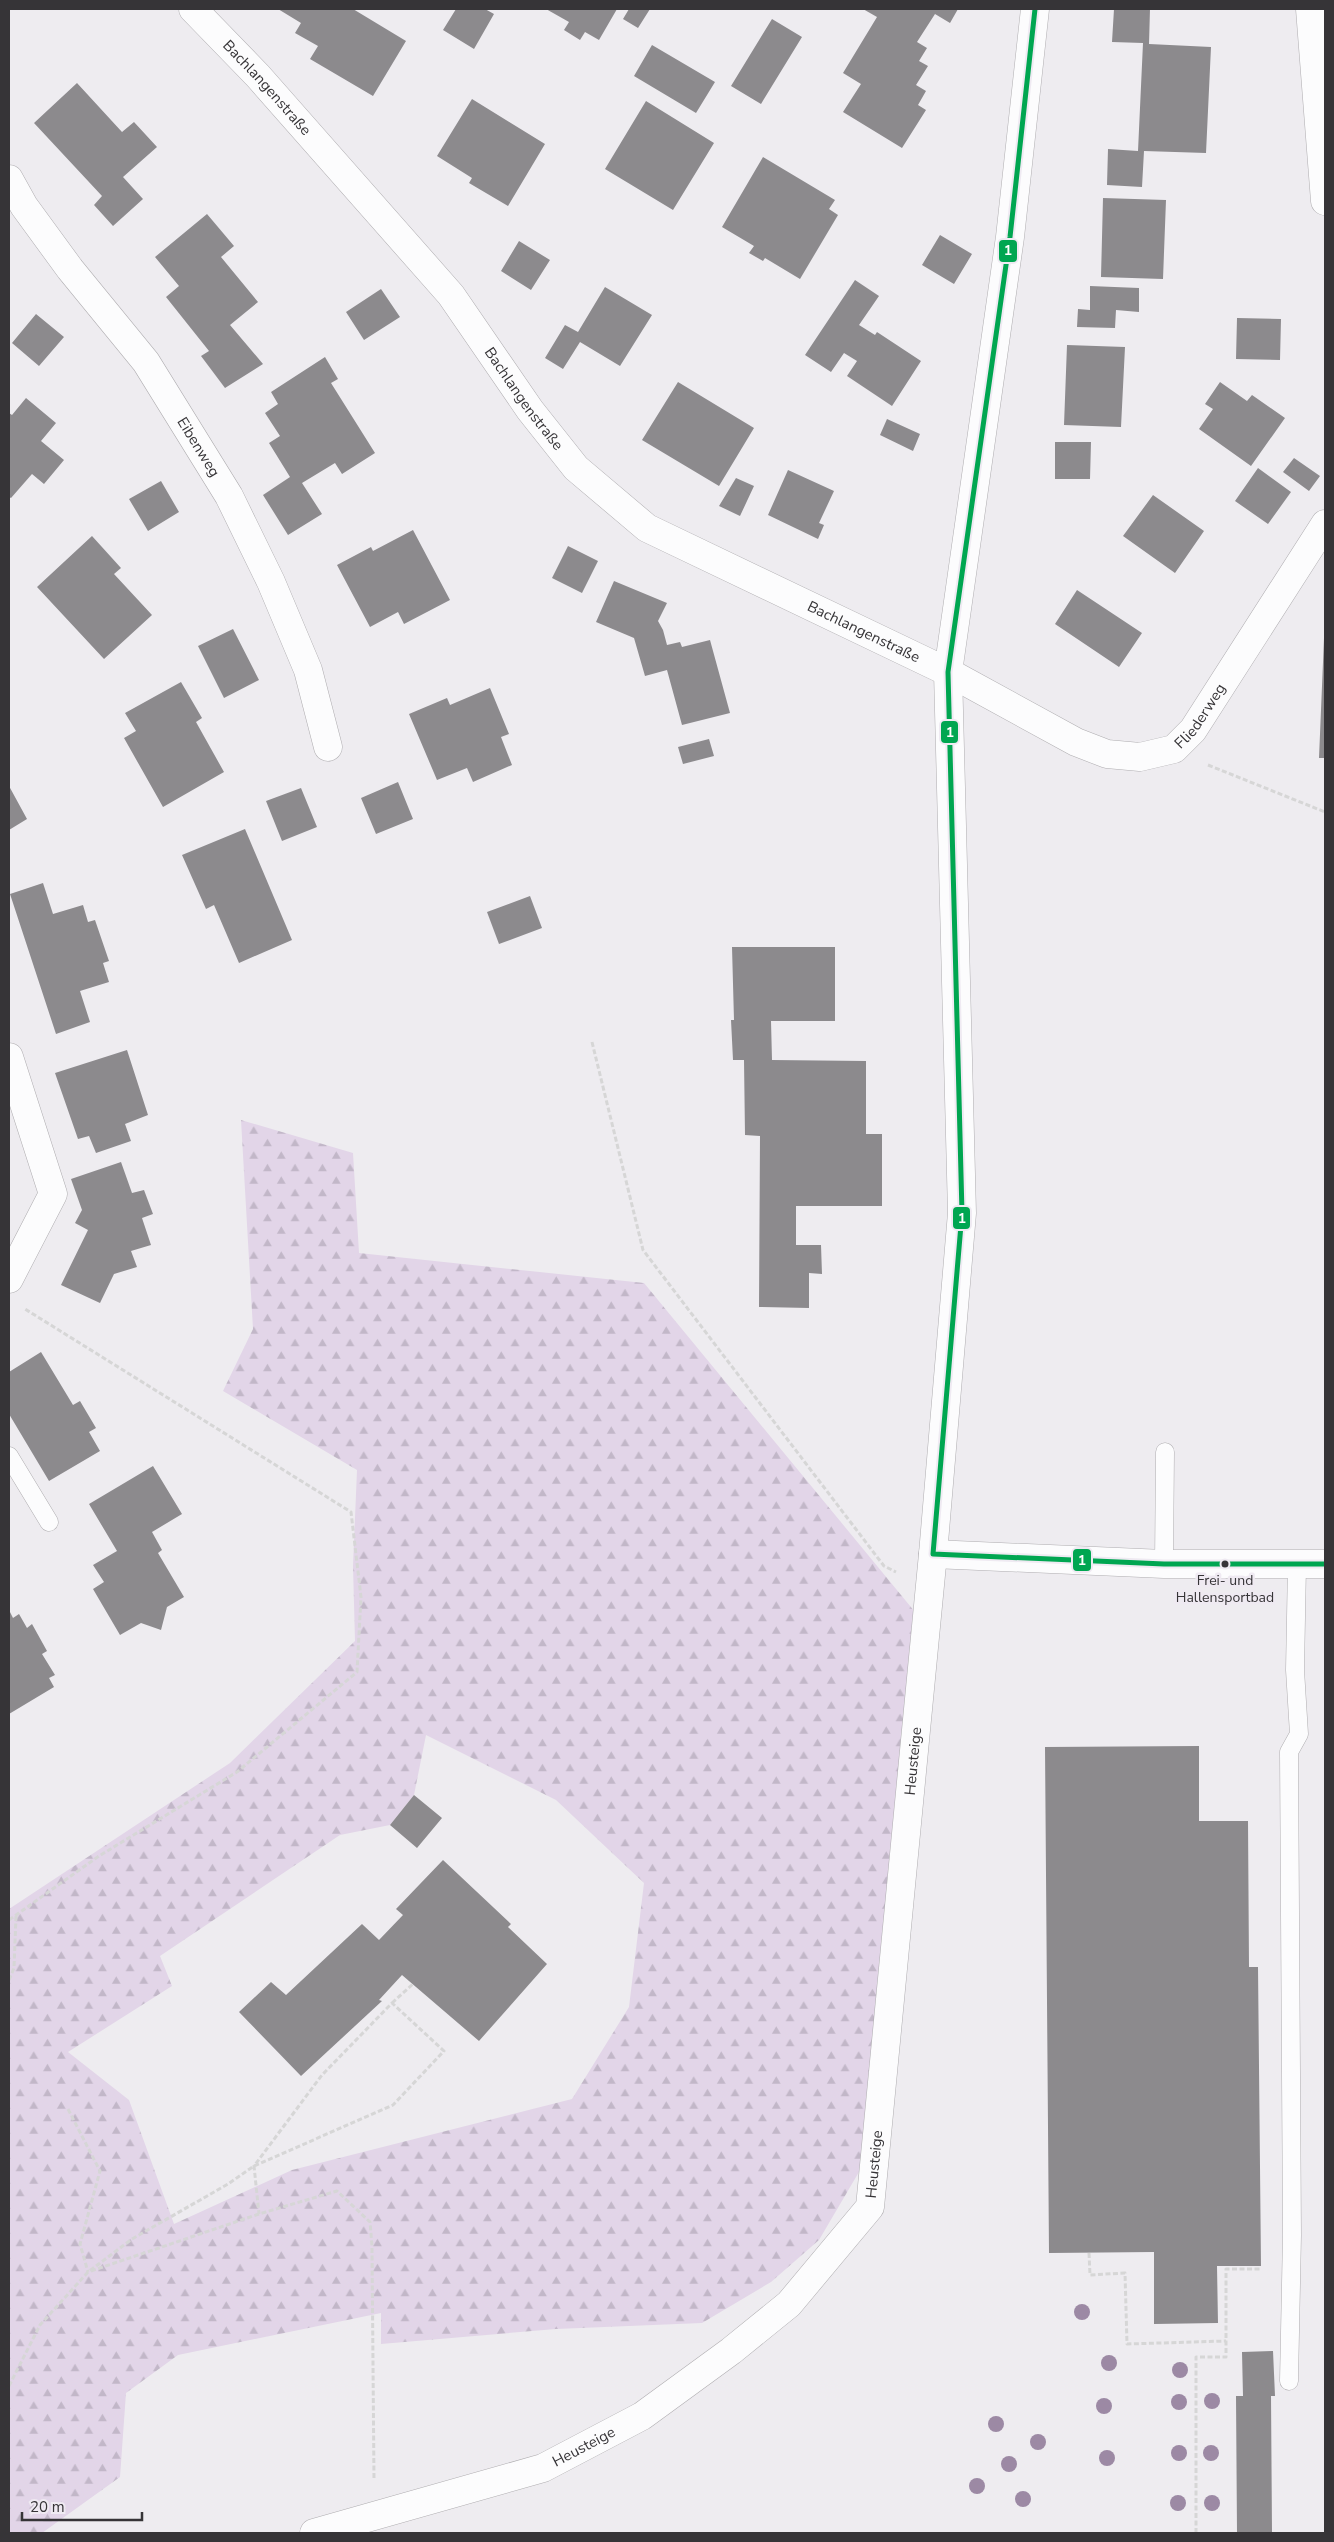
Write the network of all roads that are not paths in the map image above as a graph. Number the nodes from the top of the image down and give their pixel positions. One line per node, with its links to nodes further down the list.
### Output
1 (193, 9): 7 (street, Bachlangenstraße)
2 (1035, 9): 7 (street, Heusteige)
3 (1310, 9): 5 (street)
4 (9, 180): 8 (street, Eibenweg)
5 (1325, 201)
6 (1325, 524): 7 (street, Fliederweg)
7 (948, 672): 14 (street, Heusteige)
8 (328, 747)
9 (9, 1057): 10 (street)
10 (13, 1291)
11 (1165, 1452): 15 (lane)
12 (9, 1456): 13 (lane)
13 (49, 1522)
14 (933, 1554): 15 (street); 19 (street, Heusteige)
15 (1164, 1564): 16 (street)
16 (1297, 1564): 17 (street); 18 (lane)
17 (1325, 1564)
18 (1289, 2381)
19 (314, 2533)

